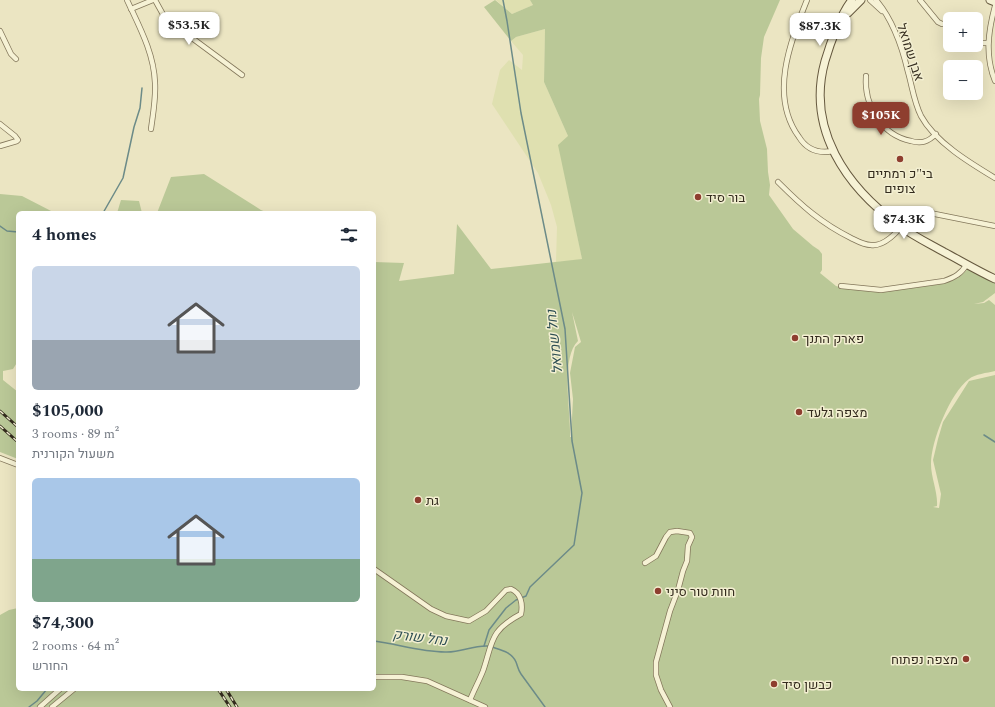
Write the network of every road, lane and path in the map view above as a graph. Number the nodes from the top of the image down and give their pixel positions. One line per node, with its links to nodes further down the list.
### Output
1 (128, 0): 12 (street)
2 (154, 0): 12 (street); 20 (street)
3 (808, 0): 27 (street)
4 (852, 0): 14 (street)
5 (861, 0): 14 (street)
6 (870, 0): 13 (street, אבן שמואל)
7 (876, 0): 13 (street, אבן שמואל)
8 (920, 0): 15 (street)
9 (990, 0): 10 (street)
10 (995, 2)
11 (995, 6): 18 (street)
12 (131, 9): 24 (street)
13 (887, 16): 25 (street, אבן שמואל)
14 (841, 21): 27 (street)
15 (943, 24)
16 (0, 31): 19 (street)
17 (983, 43): 18 (street)
18 (988, 43): 22 (street)
19 (16, 59)
20 (242, 75)
21 (866, 76): 25 (street)
22 (995, 81)
23 (0, 124): 26 (street)
24 (151, 129)
25 (936, 134): 28 (street, אבן שמואל)
26 (0, 146)
27 (833, 150): 31 (street)
28 (995, 178)
29 (778, 182): 31 (street)
30 (995, 226): 31 (street)
31 (901, 227): 32 (street)
32 (968, 264): 33 (street); 34 (street)
33 (995, 279)
34 (841, 286)
35 (0, 458): 36 (street)
36 (16, 464)
37 (645, 563): 46 (street)
38 (376, 570): 42 (street)
39 (376, 677): 42 (street)
40 (58, 691): 43 (street)
41 (72, 691): 44 (street)
42 (470, 700): 45 (street)
43 (40, 707)
44 (52, 707)
45 (485, 707)
46 (670, 707)

